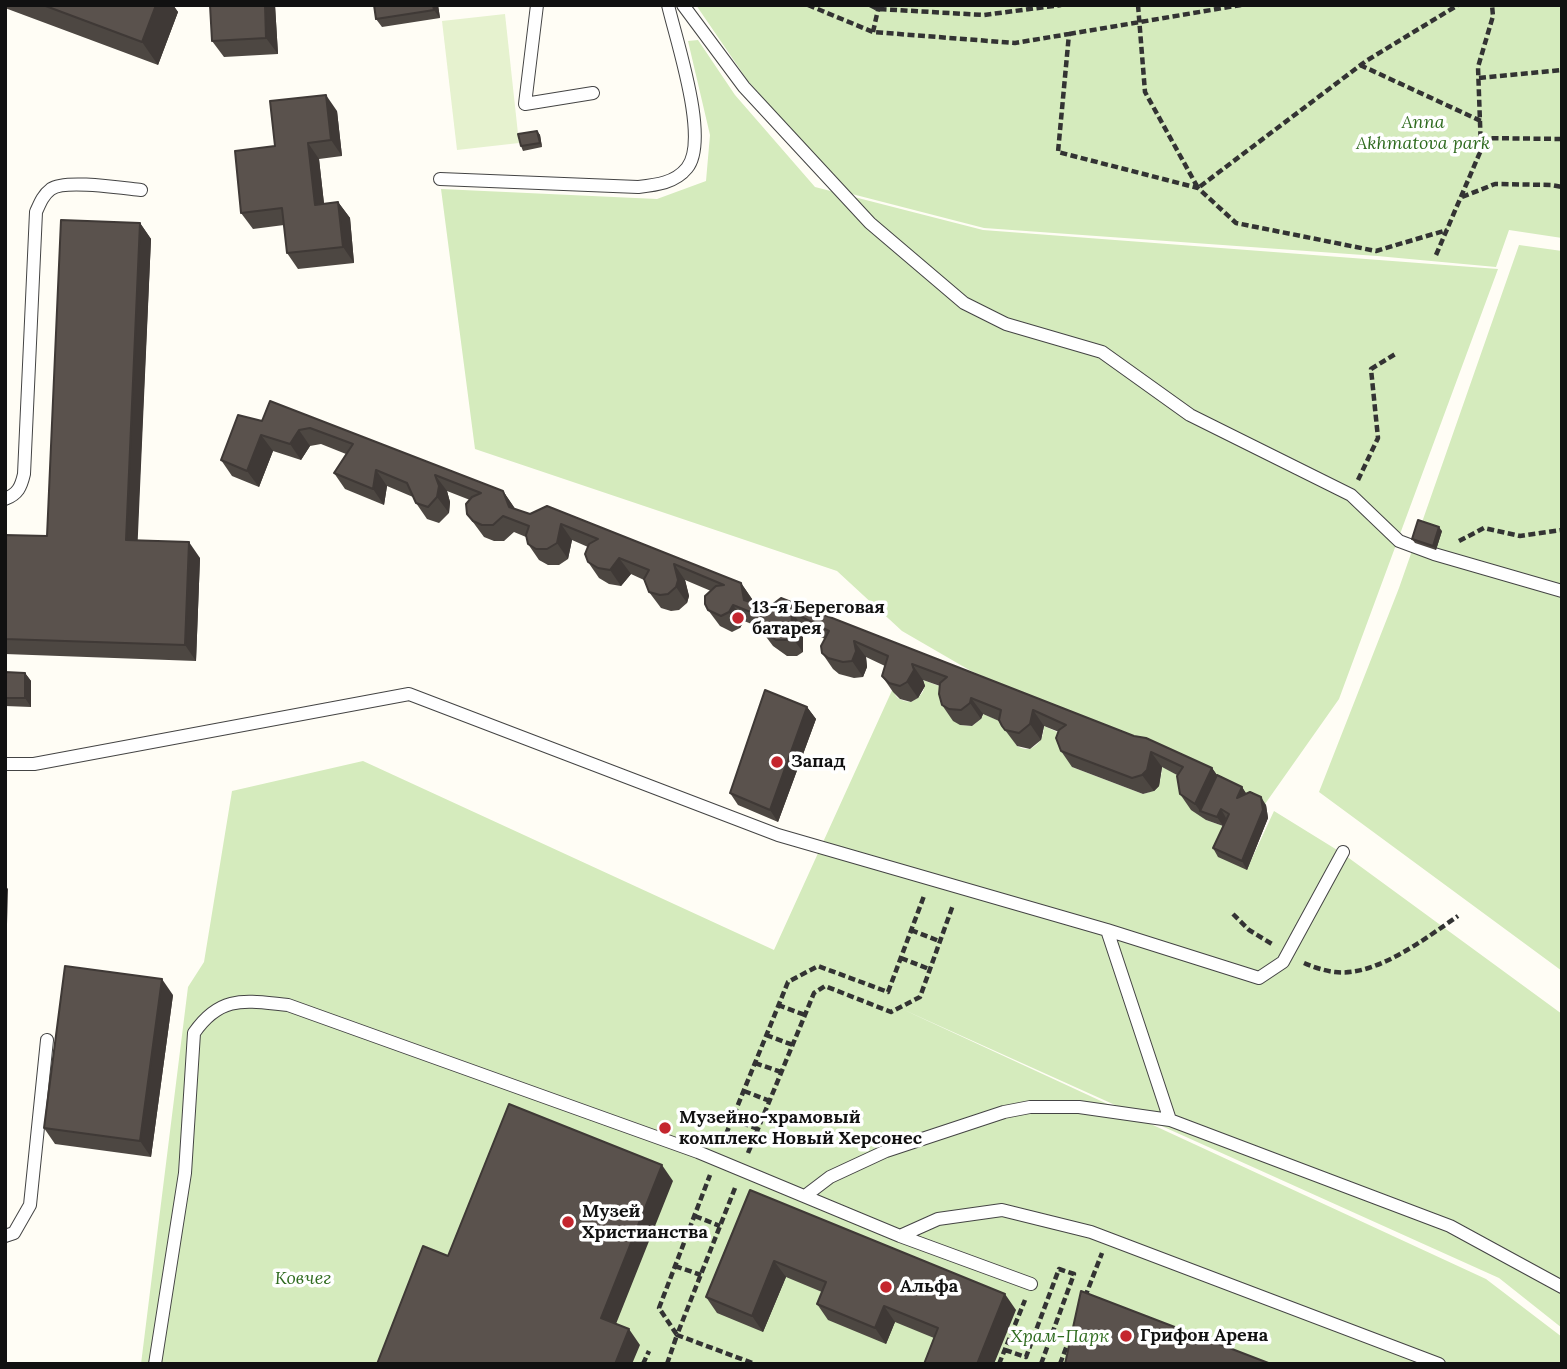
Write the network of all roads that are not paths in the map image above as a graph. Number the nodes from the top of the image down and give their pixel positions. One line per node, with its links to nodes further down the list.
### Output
1 (537, 5): 4 (lane)
2 (668, 5): 5 (lane)
3 (684, 5): 8 (lane)
4 (593, 93)
5 (440, 179)
6 (141, 190): 7 (lane)
7 (5, 499)
8 (1562, 591)
9 (5, 764): 11 (lane)
10 (1343, 852): 11 (lane)
11 (1107, 930): 13 (lane)
12 (47, 1040): 15 (lane)
13 (1170, 1121): 14 (lane); 18 (lane)
14 (805, 1196): 16 (lane); 19 (lane)
15 (5, 1236)
16 (900, 1236): 17 (lane); 20 (lane)
17 (1031, 1284)
18 (1562, 1287)
19 (155, 1364)
20 (1439, 1364)

